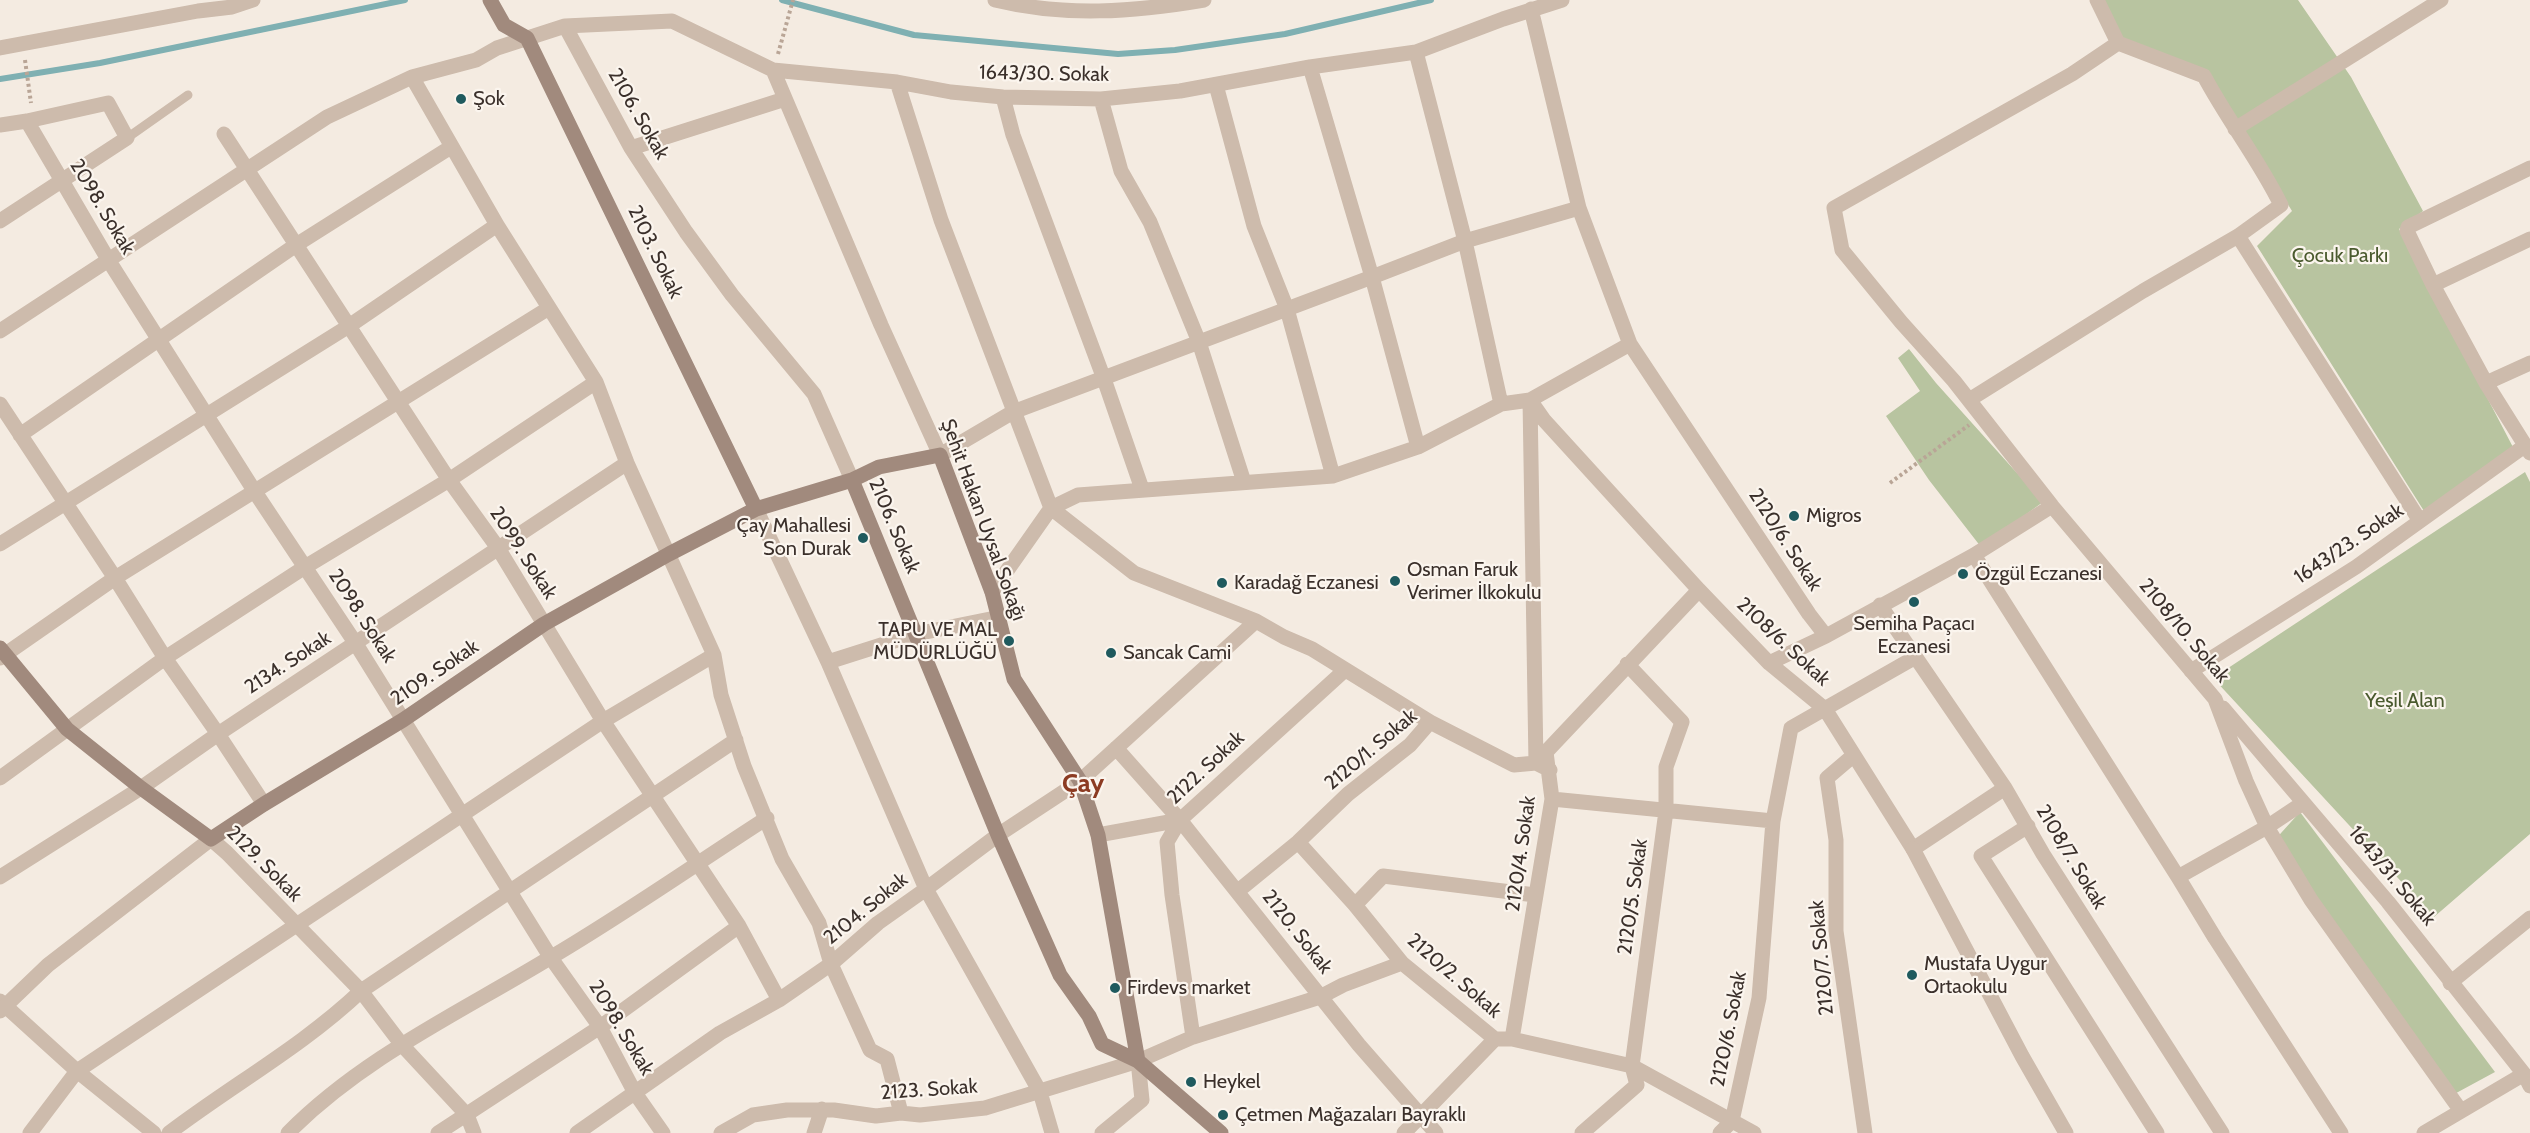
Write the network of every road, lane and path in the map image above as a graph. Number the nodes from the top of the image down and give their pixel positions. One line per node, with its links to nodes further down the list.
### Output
1 (253, 0): 9 (street)
2 (490, 0): 12 (main road)
3 (793, 0): 18 (path)
4 (995, 0): 5 (street)
5 (1204, 0)
6 (1562, 0): 10 (street, 1643/30. Sokak)
7 (2097, 0): 13 (street)
8 (2441, 0): 28 (street)
9 (196, 5): 14 (street)
10 (1532, 9): 16 (street, 1643/30. Sokak); 36 (street, 2120/6. Sokak)
11 (565, 26): 12 (street, 1643/30. Sokak); 18 (street, 1643/30. Sokak); 32 (street, 2106. Sokak)
12 (527, 38): 19 (street, 1643/30. Sokak); 80 (main road, 2103. Sokak)
13 (2118, 43): 28 (street); 58 (street, 2108/10. Sokak)
14 (22, 44): 15 (street); 26 (path)
15 (0, 48)
16 (1416, 52): 17 (street, 1643/30. Sokak); 41 (street)
17 (1310, 67): 21 (street, 1643/30. Sokak); 44 (street)
18 (773, 70): 20 (street, 1643/30. Sokak); 24 (street, Şehit Hakan Uysal Sokağı)
19 (412, 77): 31 (street); 34 (street, 1643/30. Sokak)
20 (897, 82): 23 (street, 1643/30. Sokak); 62 (street)
21 (1216, 85): 25 (street, 1643/30. Sokak); 47 (street)
22 (188, 94): 30 (lane)
23 (1003, 97): 25 (street, 1643/30. Sokak); 54 (street)
24 (785, 99): 32 (street); 68 (street, Şehit Hakan Uysal Sokağı)
25 (1101, 99): 51 (street)
26 (30, 120): 27 (street); 30 (street); 35 (street, 2098. Sokak)
27 (0, 125)
28 (2235, 129): 39 (street)
29 (224, 134): 34 (street, 2099. Sokak)
30 (127, 138): 35 (street)
31 (451, 147): 38 (street); 42 (street)
32 (631, 148): 72 (street, 2106. Sokak)
33 (2530, 168): 45 (street)
34 (246, 169): 42 (street, 2099. Sokak); 43 (street, 1643/30. Sokak)
35 (62, 180): 37 (street); 43 (street, 2098. Sokak)
36 (1579, 208): 41 (street); 52 (street, 2120/6. Sokak)
37 (0, 221)
38 (497, 225): 46 (street); 48 (street)
39 (2238, 236): 58 (street); 81 (street)
40 (2530, 239): 45 (street)
41 (1465, 241): 44 (street); 61 (street)
42 (296, 245): 48 (street, 2099. Sokak); 50 (street)
43 (109, 261): 49 (street, 1643/30. Sokak); 50 (street, 2098. Sokak)
44 (1372, 277): 47 (street); 66 (street)
45 (2433, 285): 56 (street)
46 (549, 308): 55 (street); 59 (street)
47 (1287, 309): 51 (street); 70 (street)
48 (349, 326): 59 (street, 2099. Sokak); 63 (street)
49 (0, 331)
50 (159, 339): 63 (street, 2098. Sokak); 65 (street)
51 (1199, 342): 54 (street); 73 (street)
52 (1630, 344): 57 (street); 95 (street, 2120/6. Sokak)
53 (2530, 363): 56 (street)
54 (1104, 379): 62 (street); 75 (street)
55 (596, 382): 69 (street); 71 (street)
56 (2486, 383): 67 (street)
57 (1530, 400): 61 (street); 88 (street, 2108/6. Sokak); 116 (street)
58 (1969, 400): 64 (street, 2108/10. Sokak)
59 (397, 401): 71 (street, 2099. Sokak); 76 (street)
60 (0, 404): 65 (street)
61 (1501, 404): 66 (street)
62 (1013, 412): 68 (street); 79 (street)
63 (207, 414): 76 (street, 2098. Sokak); 77 (street)
64 (1982, 416): 74 (path); 78 (street, 2108/10. Sokak)
65 (20, 435): 77 (street)
66 (1418, 447): 70 (street)
67 (2528, 449): 81 (street, 1643/23. Sokak)
68 (940, 455): 72 (main road, 2109. Sokak); 89 (main road, Şehit Hakan Uysal Sokağı)
69 (627, 463): 83 (street, 2134. Sokak); 84 (street)
70 (1333, 476): 73 (street)
71 (449, 480): 83 (street, 2099. Sokak); 86 (street)
72 (852, 480): 80 (main road, 2109. Sokak); 94 (main road, 2106. Sokak)
73 (1244, 482): 75 (street)
74 (1890, 483)
75 (1142, 489): 79 (street)
76 (255, 492): 86 (street, 2098. Sokak); 87 (street)
77 (66, 504): 82 (street); 87 (street)
78 (2052, 506): 85 (street); 105 (street, 2108/10. Sokak)
79 (1051, 508): 89 (street); 92 (street)
80 (756, 509): 84 (main road, 2109. Sokak); 101 (street, 2104. Sokak)
81 (2420, 521): 105 (street, 1643/23. Sokak)
82 (0, 544)
83 (498, 548): 93 (street, 2099. Sokak); 96 (street, 2134. Sokak)
84 (669, 554): 93 (main road, 2109. Sokak); 98 (street)
85 (1974, 555): 90 (street); 139 (street)
86 (305, 567): 96 (street, 2098. Sokak); 99 (street)
87 (116, 578): 97 (street); 99 (street)
88 (1699, 590): 102 (street, 2108/6. Sokak); 103 (street, 2120/4. Sokak)
89 (992, 592): 91 (main road, Şehit Hakan Uysal Sokağı)
90 (1880, 605): 95 (street); 100 (street, 2108/7. Sokak)
91 (1000, 617): 94 (street); 118 (main road, Şehit Hakan Uysal Sokağı)
92 (1256, 621): 104 (street); 114 (street)
93 (544, 624): 108 (main road, 2109. Sokak); 109 (street, 2099. Sokak)
94 (916, 634): 101 (street); 133 (main road, 2106. Sokak)
95 (1826, 636): 102 (street)
96 (356, 644): 108 (street, 2098. Sokak); 112 (street, 2134. Sokak)
97 (2, 654): 111 (main road, 2129. Sokak)
98 (714, 655): 109 (street); 113 (street)
99 (165, 658): 111 (street); 112 (street)
100 (1914, 658): 107 (street, 2120/6. Sokak); 120 (street, 2108/7. Sokak)
101 (828, 662): 140 (street, 2104. Sokak)
102 (1769, 663): 107 (street, 2108/6. Sokak)
103 (1627, 664): 116 (street, 2120/4. Sokak); 125 (street, 2120/5. Sokak)
104 (1345, 670): 110 (street); 128 (street, 2122. Sokak)
105 (2192, 671): 106 (street, 2108/10. Sokak)
106 (2215, 699): 123 (street, 1643/31. Sokak); 131 (street, 2108/10. Sokak)
107 (1825, 709): 115 (street, 2108/6. Sokak); 129 (street, 2120/6. Sokak)
108 (403, 720): 124 (main road, 2109. Sokak); 126 (street, 2098. Sokak)
109 (603, 721): 121 (street, 2099. Sokak); 126 (street)
110 (1430, 722): 116 (street, 2120/1. Sokak); 135 (street, 2120/1. Sokak)
111 (67, 729): 117 (street); 119 (main road, 2129. Sokak)
112 (218, 734): 119 (street, 2134. Sokak); 124 (street)
113 (736, 740): 121 (street); 127 (street)
114 (1116, 748): 118 (street); 128 (street, 2120. Sokak)
115 (1854, 755): 136 (street, 2108/6. Sokak); 191 (street, 2120/7. Sokak)
116 (1543, 767): 122 (street, 2120/4. Sokak)
117 (0, 778)
118 (1080, 781): 132 (main road, Şehit Hakan Uysal Sokağı); 133 (street)
119 (141, 788): 134 (main road, 2129. Sokak); 138 (street, 2134. Sokak)
120 (2005, 788): 130 (street, 2108/7. Sokak); 136 (street)
121 (653, 795): 137 (street, 2099. Sokak); 142 (street)
122 (1552, 799): 125 (street); 143 (street, 2120/4. Sokak)
123 (2303, 803): 131 (street); 151 (street, 1643/31. Sokak)
124 (264, 804): 134 (main road, 2109. Sokak)
125 (1666, 811): 129 (street); 162 (street, 2120/5. Sokak)
126 (461, 815): 142 (street, 2098. Sokak); 146 (street)
127 (766, 818): 137 (street); 150 (street)
128 (1180, 819): 132 (street); 141 (street, 2120. Sokak); 157 (street, 2122. Sokak)
129 (1773, 821): 172 (street, 2120/6. Sokak)
130 (2028, 826): 193 (street); 194 (street, 2108/7. Sokak)
131 (2267, 826): 139 (street); 168 (street, 2108/10. Sokak)
132 (1098, 835): 161 (main road, Şehit Hakan Uysal Sokağı)
133 (998, 836): 140 (street); 161 (main road, 2106. Sokak)
134 (211, 839): 146 (street, 2129. Sokak); 155 (street, 2109. Sokak)
135 (1298, 842): 141 (street, 2120/1. Sokak); 144 (street, 2120/2. Sokak)
136 (1913, 849): 192 (street, 2108/6. Sokak)
137 (696, 863): 147 (street, 2099. Sokak); 148 (street)
138 (0, 877)
139 (2178, 877): 195 (street)
140 (926, 889): 150 (street, 2104. Sokak); 165 (street)
141 (1238, 891): 153 (street, 2120. Sokak)
142 (510, 892): 148 (street, 2098. Sokak); 152 (street)
143 (1535, 895): 144 (street); 159 (street, 2120/4. Sokak)
144 (1356, 905): 149 (street, 2120/2. Sokak)
145 (2530, 918): 151 (street)
146 (296, 925): 152 (street, 2129. Sokak); 163 (street)
147 (739, 926): 154 (street, 2099. Sokak); 156 (street)
148 (551, 958): 156 (street, 2098. Sokak); 160 (street)
149 (1402, 963): 153 (street, 2123. Sokak); 158 (street, 2120/2. Sokak)
150 (831, 964): 154 (street, 2104. Sokak); 169 (street)
151 (2450, 982): 164 (street, 1643/31. Sokak)
152 (361, 991): 160 (street, 2129. Sokak); 175 (street)
153 (1320, 997): 157 (street, 2123. Sokak); 171 (street, 2120. Sokak)
154 (779, 1000): 166 (street, 2104. Sokak)
155 (2, 1006): 163 (street)
156 (600, 1027): 166 (street, 2098. Sokak); 170 (street)
157 (1193, 1037): 161 (street, 2123. Sokak)
158 (1495, 1039): 159 (street, 2120/2. Sokak); 171 (street)
159 (1512, 1039): 162 (street, 2120/2. Sokak)
160 (402, 1045): 170 (street, 2129. Sokak); 176 (street)
161 (1137, 1060): 165 (street, 2123. Sokak); 184 (street); 185 (main road, 2106. Sokak)
162 (1632, 1066): 172 (street, 2120/2. Sokak); 188 (street, 2120/5. Sokak)
163 (77, 1071): 173 (street); 174 (street)
164 (2527, 1080): 168 (street)
165 (1040, 1092): 169 (street, 2123. Sokak); 183 (street)
166 (635, 1093): 179 (street, 2104. Sokak); 180 (street, 2098. Sokak)
167 (822, 1110): 169 (street, 2123. Sokak); 181 (street, 2123. Sokak); 182 (street)
168 (2461, 1111): 196 (street)
169 (902, 1113)
170 (466, 1115): 177 (street); 178 (street, 2129. Sokak)
171 (1421, 1117): 186 (street); 187 (street, 2120. Sokak)
172 (1732, 1121): 189 (street); 190 (street, 2120/2. Sokak)
173 (30, 1133)
174 (154, 1133)
175 (169, 1133)
176 (288, 1133)
177 (438, 1133)
178 (474, 1133)
179 (577, 1133)
180 (663, 1133)
181 (722, 1133)
182 (814, 1133)
183 (1052, 1133)
184 (1102, 1133)
185 (1221, 1133)
186 (1404, 1133)
187 (1436, 1133)
188 (1582, 1133)
189 (1720, 1133)
190 (1754, 1133)
191 (1864, 1133)
192 (2066, 1133)
193 (2157, 1133)
194 (2222, 1133)
195 (2341, 1133)
196 (2424, 1133)

